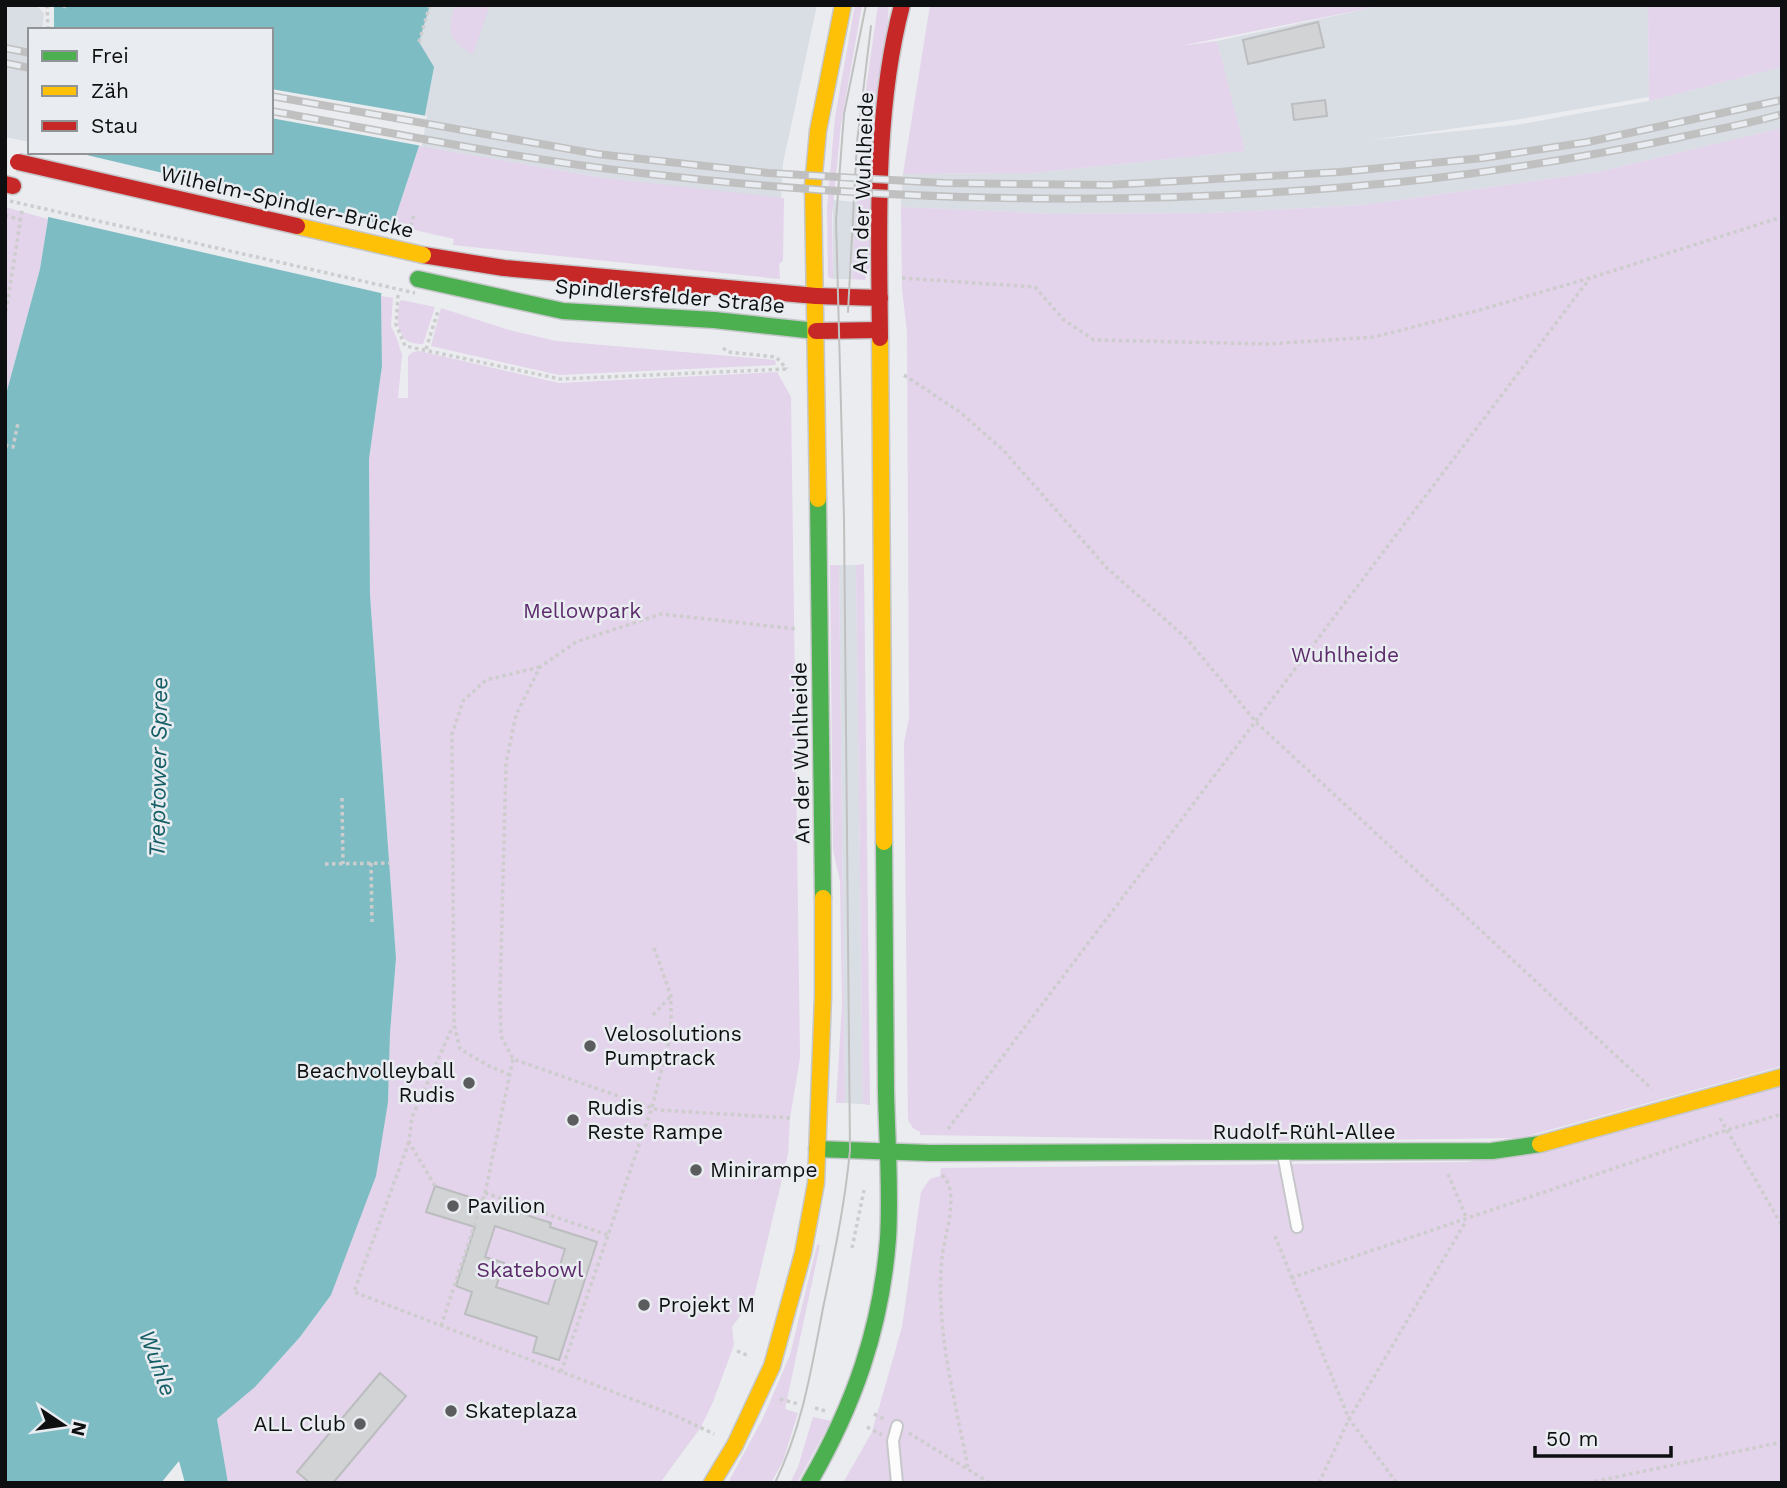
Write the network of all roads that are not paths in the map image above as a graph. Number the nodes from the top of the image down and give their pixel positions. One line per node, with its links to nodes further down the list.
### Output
1 (843, 5): 6 (main road, An der Wuhlheide)
2 (902, 5): 7 (main road, An der Wuhlheide)
3 (12, 160): 4 (main road, Wilhelm-Spindler-Brücke, bridge)
4 (423, 255): 6 (main road, Spindlersfelder Straße)
5 (409, 285): 9 (main road, Spindlersfelder Straße)
6 (816, 296): 7 (main road, Spindlersfelder Straße); 9 (main road, An der Wuhlheide)
7 (880, 298): 8 (main road, An der Wuhlheide)
8 (879, 330): 9 (main road, Spindlersfelder Straße); 12 (main road, An der Wuhlheide)
9 (816, 331): 11 (main road, An der Wuhlheide)
10 (1782, 1077): 13 (main road, Rudolf-Rühl-Allee)
11 (817, 1149): 12 (main road, Rudolf-Rühl-Allee); 16 (main road, An der Wuhlheide)
12 (887, 1150): 13 (main road, Rudolf-Rühl-Allee); 17 (main road, An der Wuhlheide)
13 (1283, 1153): 14 (lane)
14 (1297, 1227)
15 (897, 1426): 18 (lane)
16 (712, 1483)
17 (809, 1483)
18 (897, 1483)

